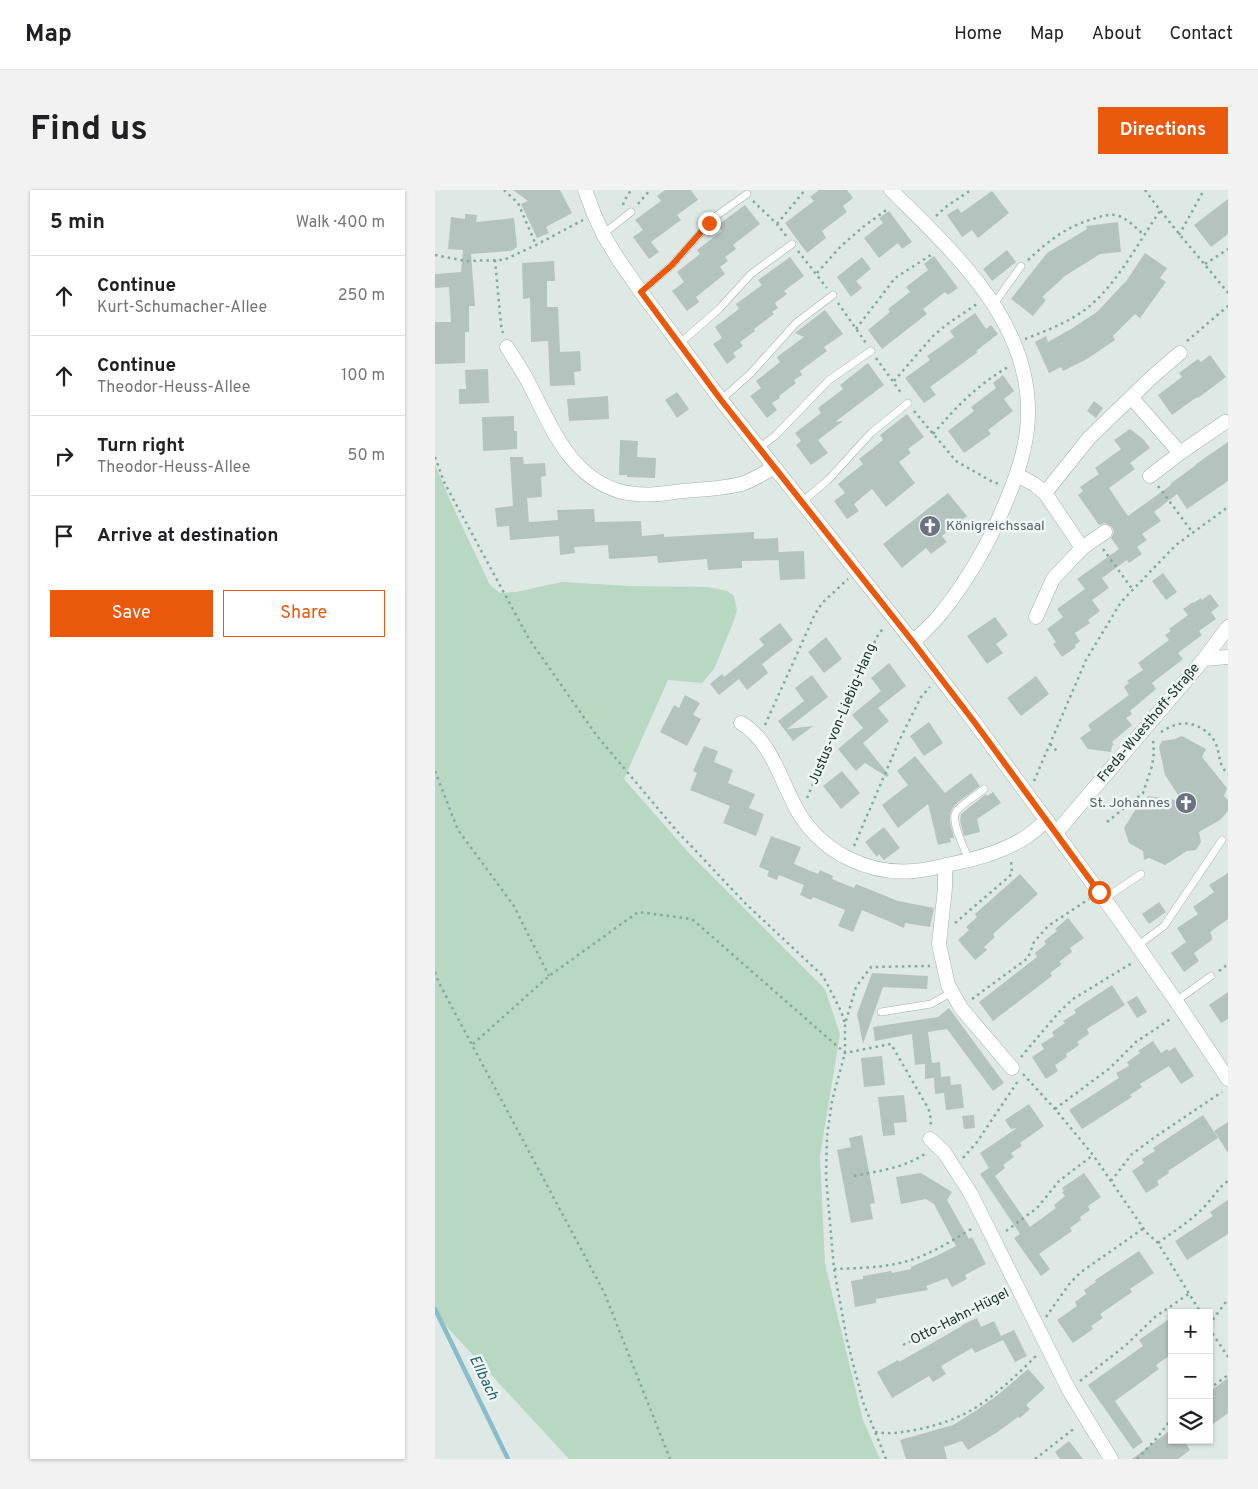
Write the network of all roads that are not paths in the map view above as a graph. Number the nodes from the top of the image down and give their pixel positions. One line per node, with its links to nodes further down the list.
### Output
1 (585, 190): 5 (street)
2 (747, 194): 8 (lane)
3 (895, 195): 10 (street)
4 (631, 212): 5 (lane)
5 (603, 234): 8 (street)
6 (792, 244): 11 (lane)
7 (1021, 266): 10 (lane)
8 (641, 292): 11 (street)
9 (833, 295): 16 (lane)
10 (991, 300): 22 (street)
11 (679, 344): 16 (street)
12 (507, 347): 21 (street)
13 (871, 351): 19 (lane)
14 (1180, 352): 15 (street)
15 (1131, 397): 20 (street); 24 (street)
16 (721, 400): 19 (street)
17 (908, 403): 25 (lane)
18 (1225, 422): 20 (street)
19 (759, 448): 21 (street)
20 (1180, 453): 23 (street)
21 (774, 467): 25 (street)
22 (1017, 475): 24 (street); 30 (street)
23 (1150, 476)
24 (1045, 492): 27 (street)
25 (802, 502): 30 (street)
26 (1100, 536): 27 (street)
27 (1082, 548): 28 (street)
28 (1036, 617)
29 (1228, 627): 32 (street, Freda-Wuesthoff-Straße)
30 (913, 642): 35 (street)
31 (1228, 657): 32 (street, Freda-Wuesthoff-Straße)
32 (1204, 658): 36 (street, Freda-Wuesthoff-Straße)
33 (741, 723): 39 (street)
34 (984, 789): 38 (lane)
35 (1047, 820): 36 (street); 38 (street)
36 (1056, 833): 41 (street)
37 (1222, 840): 42 (lane)
38 (969, 860): 39 (street)
39 (945, 865): 44 (street)
40 (1141, 874): 41 (lane)
41 (1101, 896): 42 (street)
42 (1140, 950): 45 (street)
43 (1211, 976): 45 (lane)
44 (952, 992): 46 (lane); 47 (street)
45 (1179, 1006): 48 (street)
46 (881, 1012)
47 (1017, 1071)
48 (1227, 1079)
49 (933, 1142): 50 (street, Otto-Hahn-Hügel)
50 (1111, 1459)

